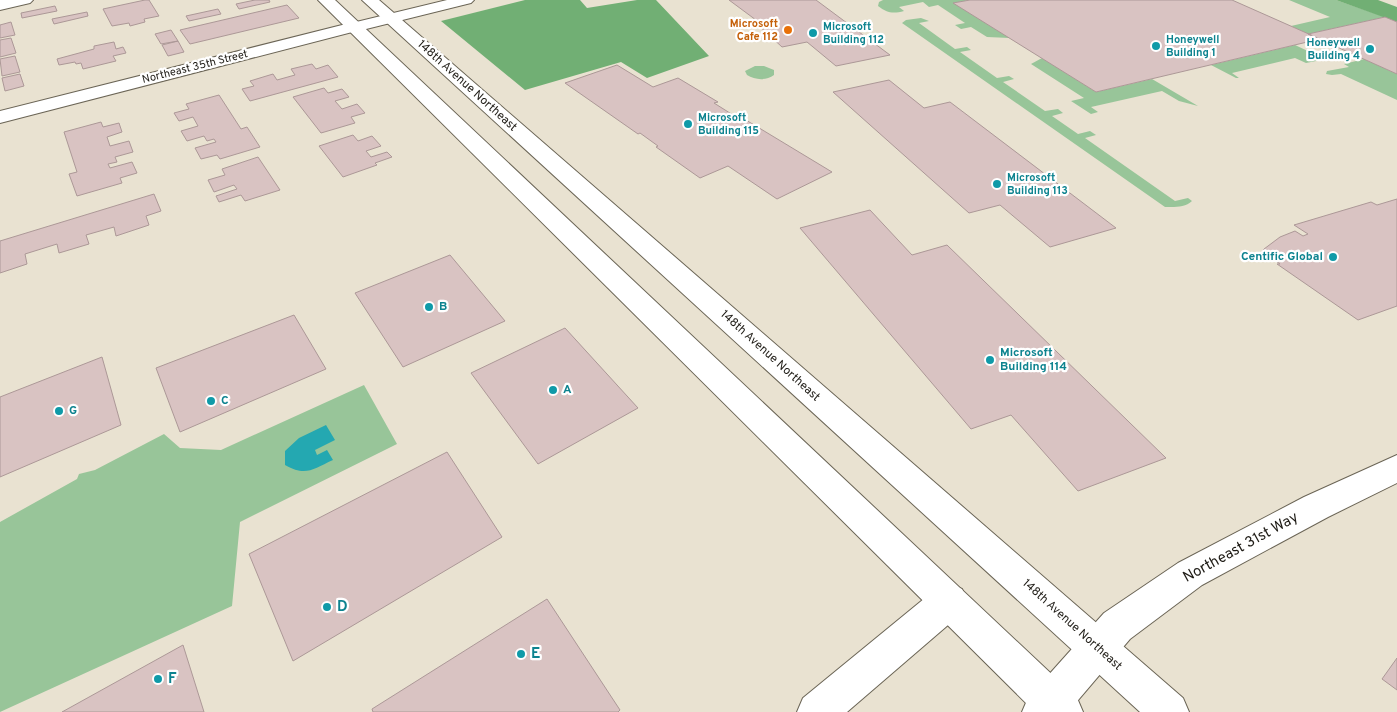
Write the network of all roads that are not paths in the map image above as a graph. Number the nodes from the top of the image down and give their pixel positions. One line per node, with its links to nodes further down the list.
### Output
1 (25, 0): 4 (main road)
2 (326, 0): 5 (main road, 148th Avenue Northeast)
3 (466, 0): 5 (main road, Northeast 35th Street)
4 (0, 5)
5 (372, 15): 6 (main road, Northeast 35th Street); 8 (main road, 148th Avenue Northeast); 9 (main road, 148th Avenue Northeast)
6 (0, 117)
7 (1397, 468): 9 (main road, Northeast 31st Way)
8 (949, 602): 10 (main road, 148th Avenue Northeast); 11 (main road)
9 (1097, 648): 10 (main road, Northeast 31st Way); 12 (main road, 148th Avenue Northeast)
10 (1052, 709)
11 (817, 712)
12 (1169, 712)

